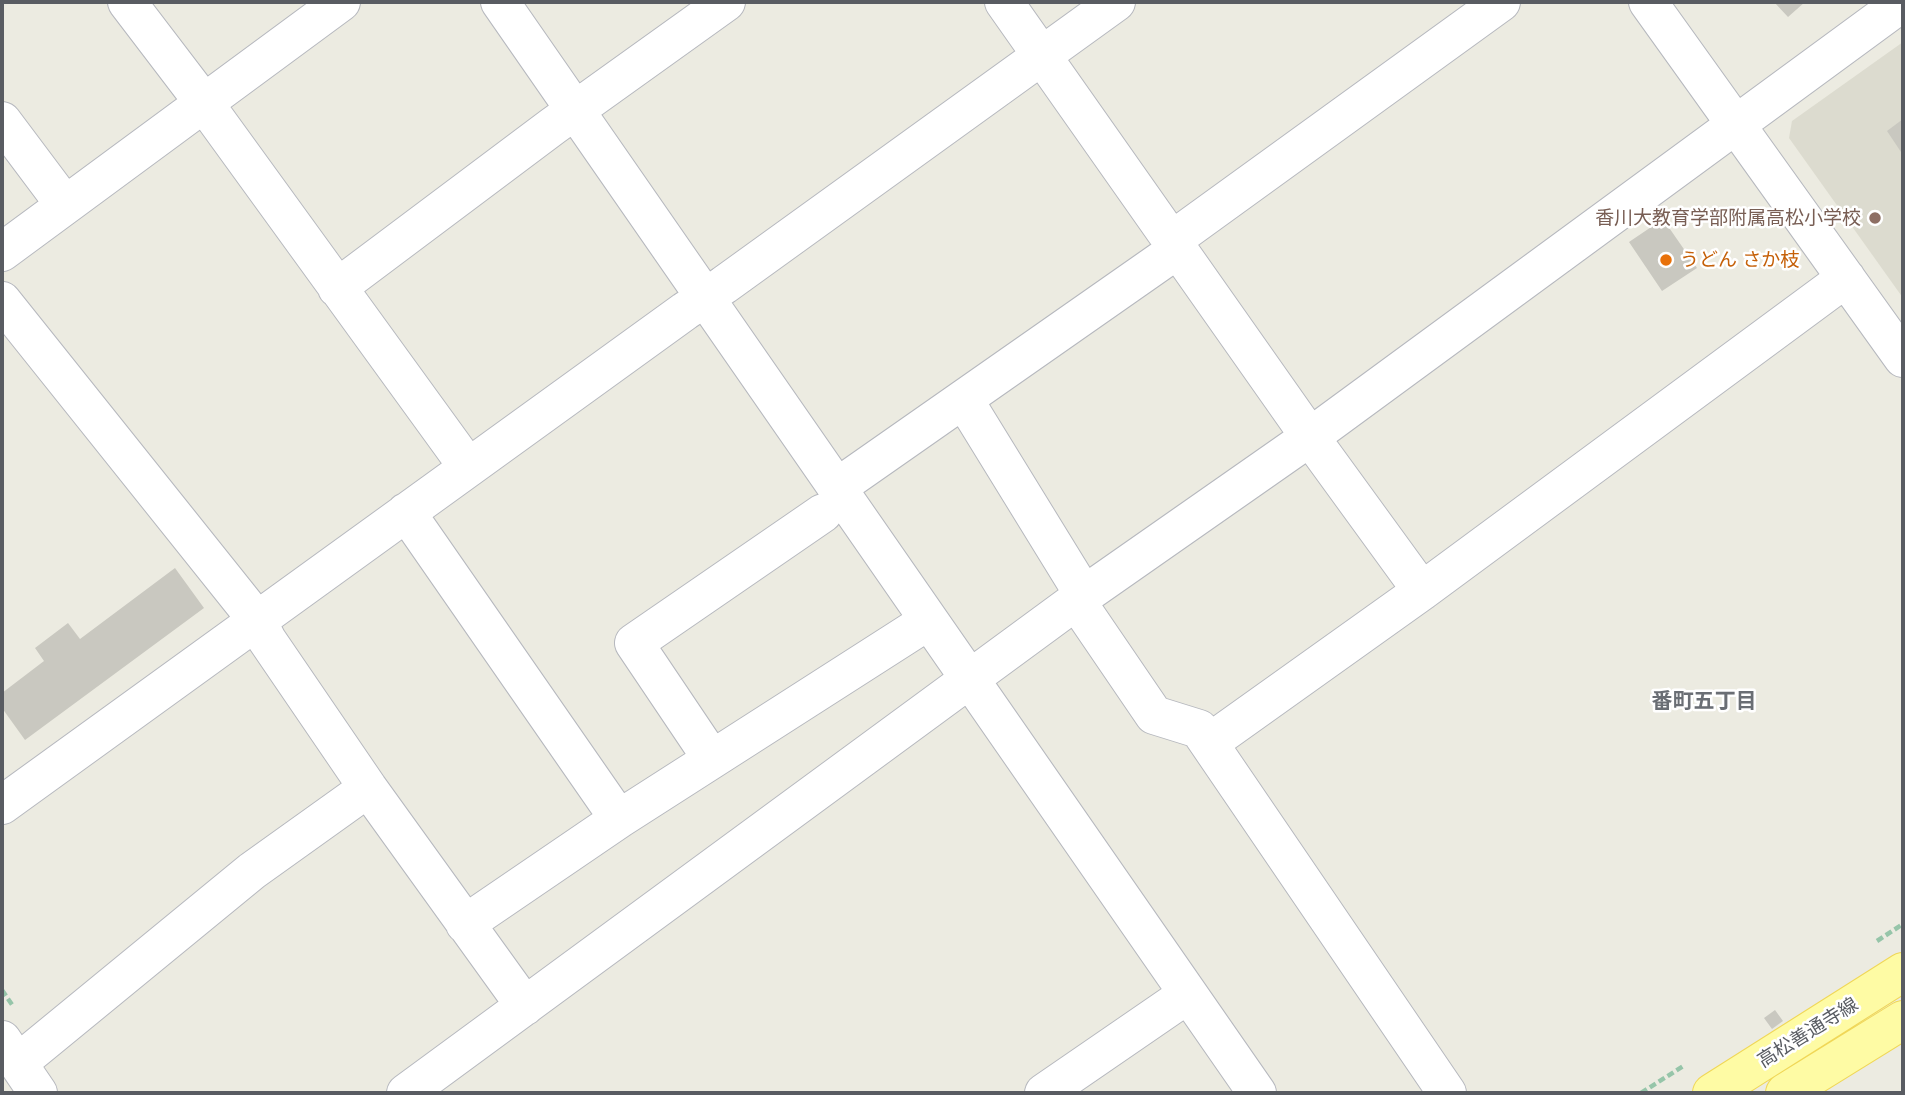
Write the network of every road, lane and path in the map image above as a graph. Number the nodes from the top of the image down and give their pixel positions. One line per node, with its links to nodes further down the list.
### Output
1 (127, 2): 11 (street)
2 (341, 2): 11 (street)
3 (500, 2): 12 (street)
4 (726, 2): 12 (street)
5 (1004, 2): 10 (street)
6 (1116, 2): 10 (street)
7 (1500, 2): 16 (street)
8 (1648, 2): 14 (street)
9 (1903, 2): 14 (street)
10 (1042, 56): 16 (street); 20 (street)
11 (204, 103): 15 (street); 19 (street)
12 (575, 111): 19 (street); 20 (street)
13 (2, 121): 15 (street)
14 (1735, 124): 18 (street); 24 (street)
15 (65, 205): 17 (street)
16 (1174, 245): 23 (street); 24 (street)
17 (2, 252)
18 (1846, 278): 22 (street); 29 (street)
19 (337, 289): 25 (street)
20 (704, 297): 25 (street); 32 (street)
21 (2, 301): 31 (street)
22 (1903, 358)
23 (964, 400): 26 (street); 30 (street)
24 (1310, 437): 29 (street); 30 (street)
25 (468, 467): 27 (street)
26 (852, 477)
27 (406, 512): 31 (street); 38 (street)
28 (823, 513): 35 (street)
29 (1422, 591): 34 (street)
30 (1080, 599): 33 (street); 34 (street)
31 (257, 620): 36 (street); 37 (street)
32 (928, 621): 33 (street); 35 (street)
33 (970, 680): 41 (street); 42 (street)
34 (1209, 743): 48 (street)
35 (712, 760): 38 (street)
36 (368, 788): 39 (street); 44 (street)
37 (2, 805)
38 (619, 819): 39 (street)
39 (466, 924): 42 (street)
40 (1903, 972): 49 (main road, 高松善通寺線)
41 (1188, 994): 46 (street); 47 (street)
42 (525, 1006): 45 (street)
43 (1902, 1022): 50 (main road, 高松善通寺線)
44 (19, 1065)
45 (417, 1090)
46 (1044, 1093)
47 (1257, 1093)
48 (1447, 1093)
49 (1712, 1093)
50 (1785, 1093)

